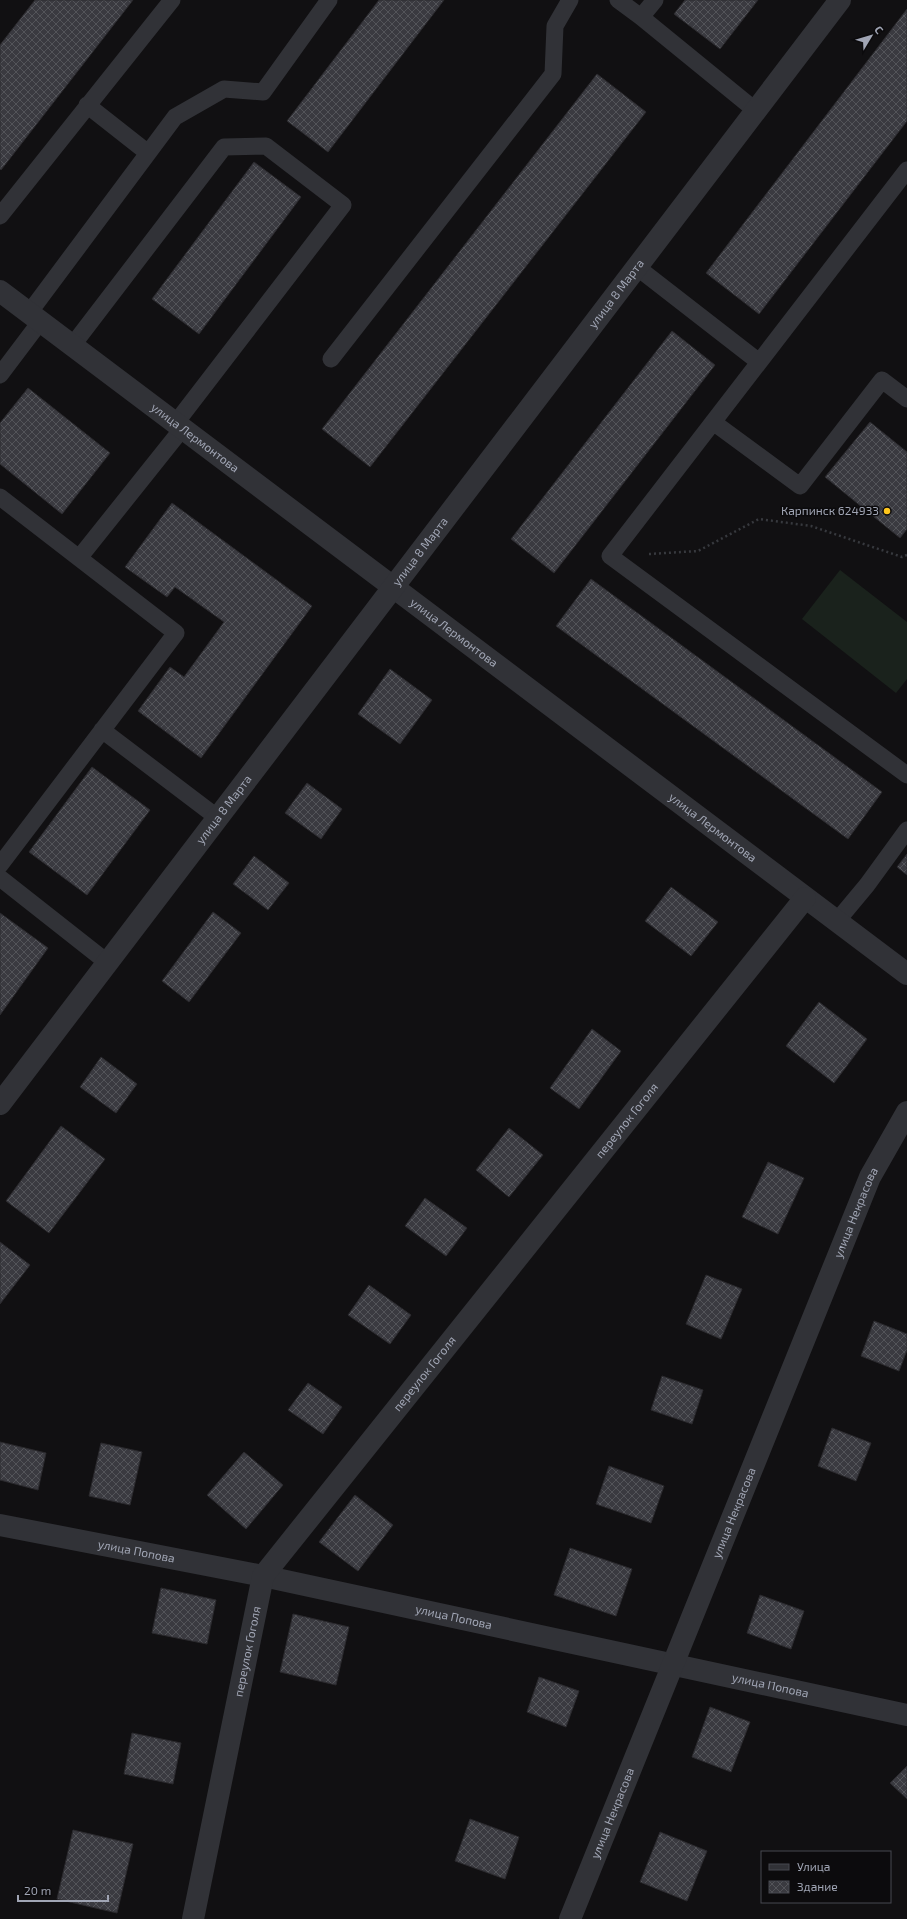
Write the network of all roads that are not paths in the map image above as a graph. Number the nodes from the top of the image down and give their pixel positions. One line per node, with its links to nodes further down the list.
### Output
1 (172, 0): 8 (lane)
2 (329, 0): 10 (lane)
3 (570, 0): 17 (lane)
4 (618, 0): 7 (lane)
5 (655, 0): 7 (lane)
6 (840, 0): 9 (street, улица 8 Марта)
7 (641, 17): 9 (lane)
8 (87, 105): 10 (lane); 12 (lane)
9 (755, 110): 13 (street, улица 8 Марта)
10 (148, 153): 15 (lane)
11 (907, 170): 18 (lane)
12 (0, 216)
13 (638, 268): 18 (lane); 25 (street, улица 8 Марта)
14 (0, 291): 15 (street, улица Лермонтова)
15 (35, 317): 16 (street, улица Лермонтова); 19 (lane)
16 (72, 346): 22 (street, улица Лермонтова); 22 (lane)
17 (331, 359)
18 (760, 362): 21 (lane)
19 (0, 375)
20 (907, 399): 21 (lane)
21 (713, 422): 27 (lane)
22 (179, 426): 24 (lane); 25 (street, улица Лермонтова)
23 (0, 497): 24 (lane)
24 (79, 558): 26 (lane)
25 (392, 588): 28 (street, улица 8 Марта); 32 (street, улица Лермонтова)
26 (102, 730): 28 (lane); 30 (lane)
27 (907, 775)
28 (218, 818): 34 (street, улица 8 Марта)
29 (907, 830): 33 (lane)
30 (0, 865)
31 (0, 878): 34 (lane)
32 (806, 898): 33 (street, улица Лермонтова); 39 (street, переулок Гоголя)
33 (837, 921): 35 (street, улица Лермонтова)
34 (108, 963): 36 (street, улица 8 Марта)
35 (907, 974)
36 (2, 1099)
37 (907, 1112): 40 (street, улица Некрасова)
38 (0, 1525): 39 (street, улица Попова)
39 (263, 1576): 40 (street, улица Попова); 42 (street, переулок Гоголя)
40 (672, 1665): 41 (street, улица Попова); 43 (street, улица Некрасова)
41 (907, 1715)
42 (193, 1919)
43 (570, 1919)

